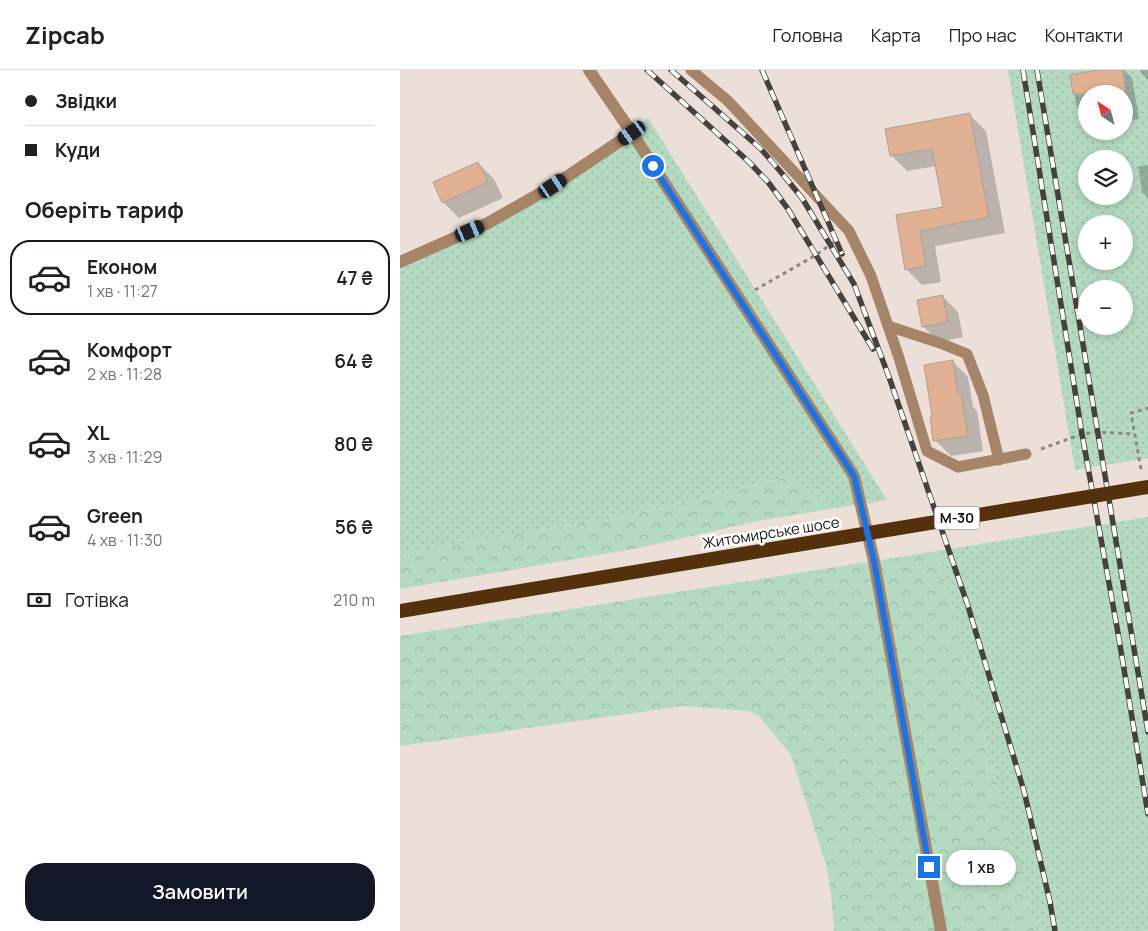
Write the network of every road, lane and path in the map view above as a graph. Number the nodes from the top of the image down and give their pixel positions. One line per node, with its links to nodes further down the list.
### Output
1 (589, 70): 3 (street)
2 (691, 70): 4 (lane)
3 (632, 133): 5 (street); 6 (street)
4 (849, 231): 6 (path); 7 (lane)
5 (400, 262)
6 (740, 300): 15 (street)
7 (888, 326): 11 (lane); 11 (lane)
8 (1148, 408): 9 (path)
9 (1134, 434): 10 (path); 12 (path)
10 (1026, 454): 11 (lane)
11 (999, 460)
12 (1141, 473)
13 (1148, 487): 14 (highway, Житомирське шосе / М-30, bridge)
14 (400, 611)
15 (941, 931)

